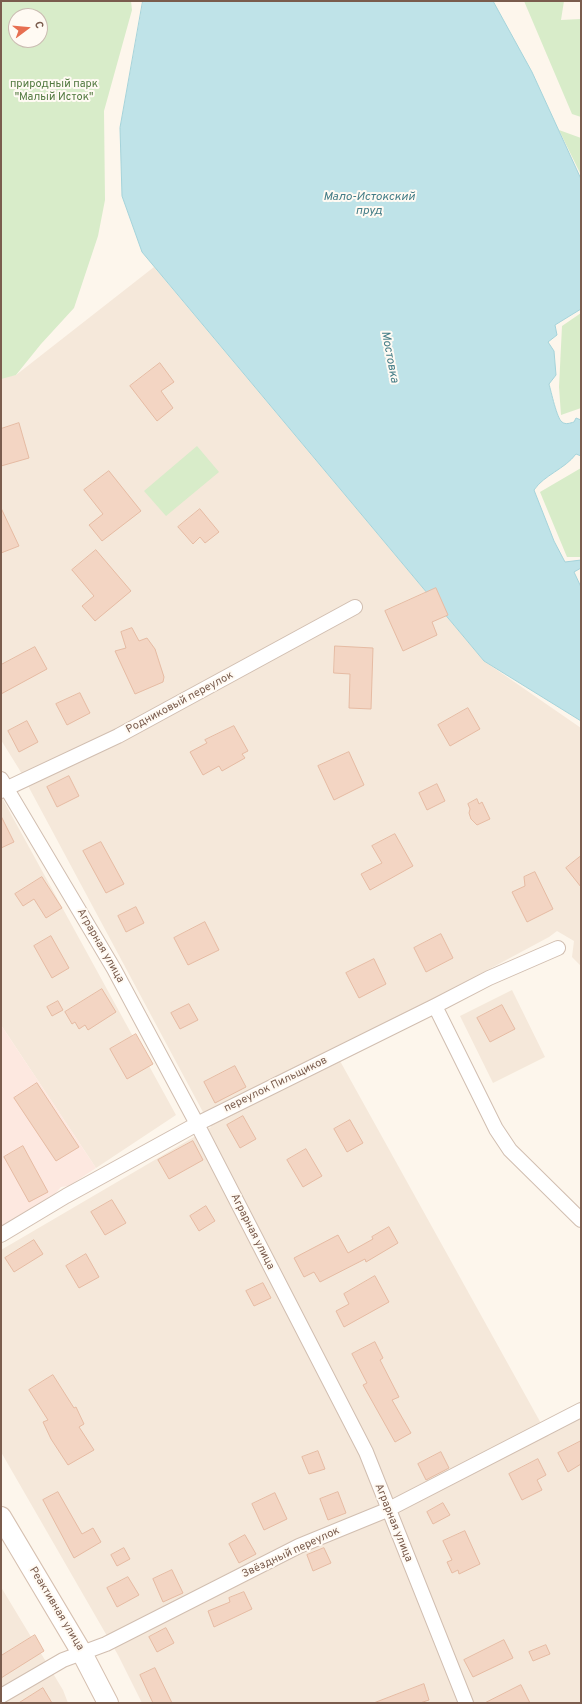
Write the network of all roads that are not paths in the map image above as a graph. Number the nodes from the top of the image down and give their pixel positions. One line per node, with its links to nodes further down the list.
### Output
1 (355, 607): 2 (street, Родниковый переулок)
2 (3, 786): 5 (street, Аграрная улица)
3 (558, 948): 4 (street, переулок Пильщиков)
4 (435, 1006): 5 (street, переулок Пильщиков); 6 (street)
5 (197, 1124): 7 (street, переулок Пильщиков); 9 (street, Аграрная улица)
6 (581, 1220)
7 (1, 1235)
8 (581, 1410): 9 (street, Звёздный переулок)
9 (387, 1510): 11 (street, Звёздный переулок); 14 (street, Аграрная улица)
10 (1, 1516): 11 (main road, Реактивная улица)
11 (82, 1652): 12 (street, Звёздный переулок); 13 (main road, Реактивная улица)
12 (1, 1696)
13 (108, 1703)
14 (466, 1703)

